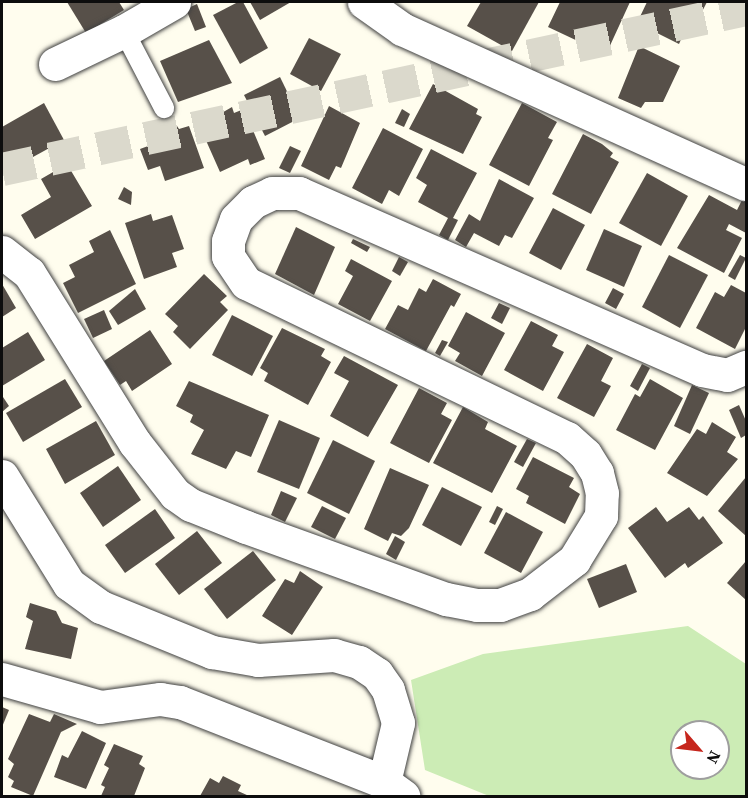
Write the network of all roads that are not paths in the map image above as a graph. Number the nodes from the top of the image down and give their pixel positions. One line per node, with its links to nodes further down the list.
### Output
1 (364, 2): 6 (street)
2 (159, 5): 3 (street)
3 (124, 32): 4 (street); 5 (lane)
4 (55, 64)
5 (164, 108)
6 (747, 184)
7 (2, 252): 8 (street)
8 (747, 367)
9 (2, 476): 11 (street)
10 (2, 679): 11 (street)
11 (393, 789)

